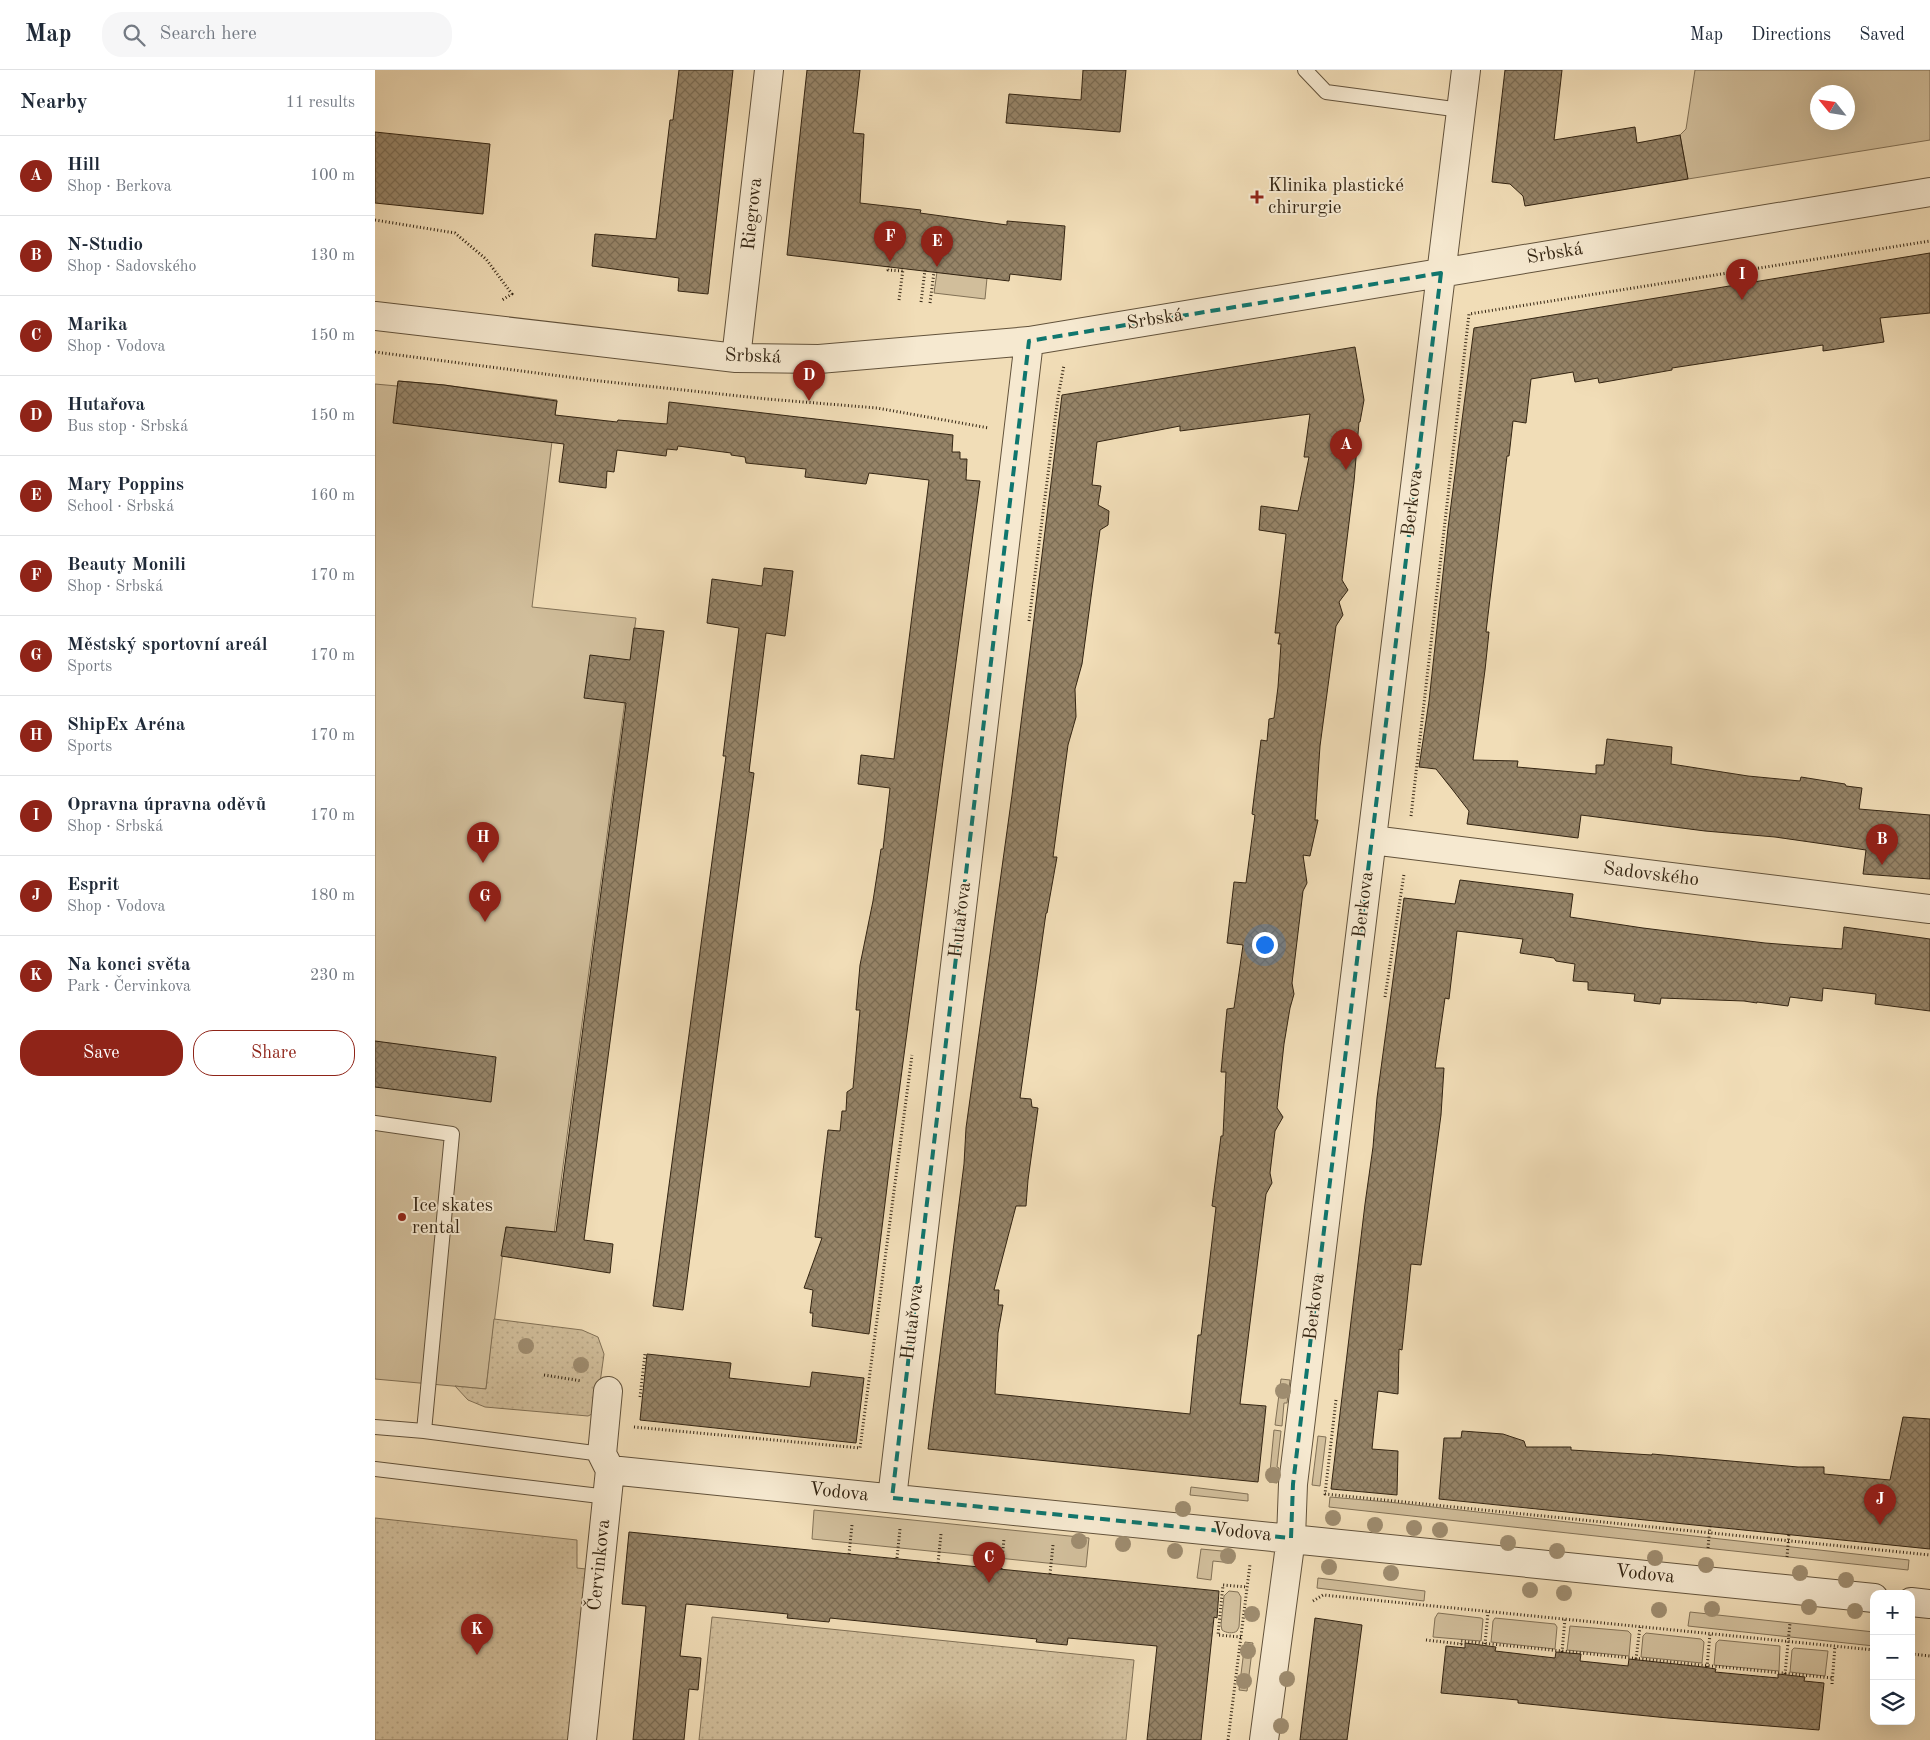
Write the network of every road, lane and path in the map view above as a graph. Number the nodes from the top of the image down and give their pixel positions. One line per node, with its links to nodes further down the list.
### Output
1 (769, 70): 19 (street, Riegrova)
2 (1305, 70): 4 (lane)
3 (1466, 70): 4 (street, Berkova)
4 (1461, 110): 11 (street, Berkova)
5 (1930, 192): 11 (street, Srbská)
6 (375, 220): 12 (path)
7 (1930, 241): 21 (path)
8 (888, 266): 13 (path)
9 (925, 270): 14 (path)
10 (934, 272): 15 (path)
11 (1441, 274): 17 (street, Srbská); 22 (street, Berkova)
12 (512, 294)
13 (899, 300)
14 (921, 302)
15 (930, 303)
16 (375, 316): 19 (street, Srbská)
17 (1029, 341): 19 (street, Srbská); 41 (street, Hutařova)
18 (375, 352): 20 (path)
19 (737, 358)
20 (992, 428)
21 (1411, 819)
22 (1372, 840): 24 (street, Sadovského); 46 (street, Berkova)
23 (1405, 865): 25 (path)
24 (1930, 909)
25 (1385, 1000)
26 (913, 1048): 36 (path)
27 (375, 1123): 37 (lane)
28 (645, 1354): 32 (path)
29 (544, 1375): 30 (path)
30 (599, 1387): 34 (street, Červinkova)
31 (1336, 1398): 43 (path)
32 (640, 1400)
33 (638, 1418): 36 (path)
34 (606, 1425): 36 (path); 38 (street, Červinkova)
35 (375, 1427): 37 (lane)
36 (637, 1427)
37 (424, 1431): 38 (lane)
38 (606, 1462): 40 (street, Červinkova); 41 (street, Vodova)
39 (375, 1470): 40 (lane)
40 (607, 1496): 75 (street, Červinkova)
41 (892, 1498): 44 (street, Vodova)
42 (1710, 1526): 43 (path)
43 (1709, 1532): 47 (path); 48 (path)
44 (1253, 1534): 46 (street, Vodova); 51 (path)
45 (1789, 1534): 47 (path)
46 (1291, 1538): 53 (street, Vodova); 77 (street, Berkova)
47 (1789, 1540): 49 (path); 50 (path)
48 (1707, 1548)
49 (1930, 1555)
50 (1787, 1557)
51 (1247, 1587): 61 (path); 61 (path)
52 (1323, 1595): 56 (path)
53 (1870, 1598)
54 (1915, 1602): 55 (street)
55 (1930, 1604)
56 (1488, 1612): 57 (path); 64 (path)
57 (1565, 1619): 59 (path); 67 (path)
58 (1790, 1623): 63 (path)
59 (1640, 1627): 60 (path); 70 (path)
60 (1711, 1634): 63 (path); 71 (path)
61 (1241, 1637): 76 (path)
62 (1426, 1640): 64 (path)
63 (1788, 1642): 65 (path); 72 (path)
64 (1485, 1644): 67 (path)
65 (1835, 1646): 66 (path); 73 (path)
66 (1870, 1650)
67 (1562, 1652): 70 (path)
68 (1915, 1654): 69 (path)
69 (1930, 1656)
70 (1636, 1659): 71 (path)
71 (1707, 1666): 72 (path)
72 (1785, 1674): 73 (path)
73 (1832, 1678): 74 (path)
74 (1832, 1684)
75 (582, 1740)
76 (1228, 1740)
77 (1264, 1740)

